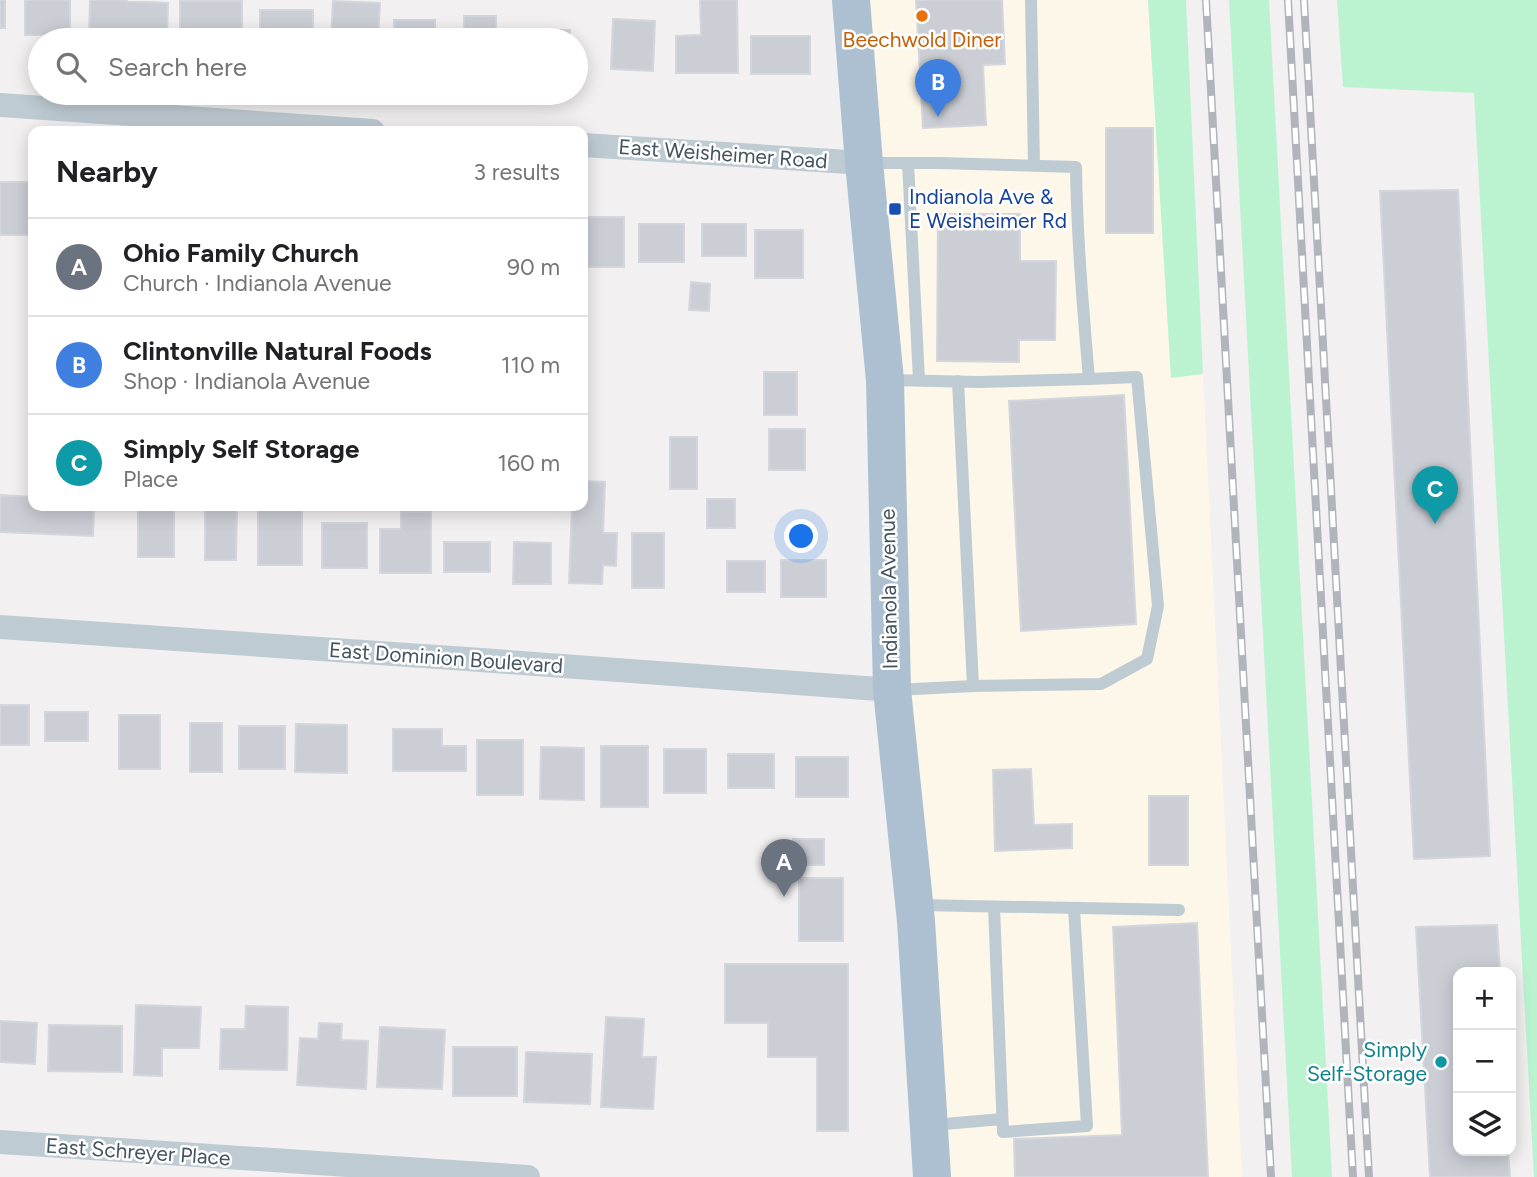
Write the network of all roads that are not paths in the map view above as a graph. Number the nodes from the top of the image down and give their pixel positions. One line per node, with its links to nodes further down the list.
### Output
1 (851, 0): 6 (main road, Indianola Avenue)
2 (1031, 0): 8 (lane)
3 (0, 105): 4 (street)
4 (301, 126)
5 (588, 145): 6 (street, East Weisheimer Road)
6 (864, 163): 7 (lane); 10 (main road, Indianola Avenue)
7 (908, 163): 8 (lane); 10 (lane)
8 (1034, 165): 9 (lane)
9 (1089, 379): 11 (lane); 13 (lane)
10 (902, 380): 11 (lane); 14 (main road, Indianola Avenue)
11 (958, 381): 13 (lane)
12 (0, 628): 14 (street, East Dominion Boulevard)
13 (973, 686): 14 (lane)
14 (891, 690): 15 (main road, Indianola Avenue)
15 (915, 905): 16 (lane); 20 (main road, Indianola Avenue)
16 (994, 907): 17 (lane); 19 (lane)
17 (1074, 908): 18 (lane); 19 (lane)
18 (1179, 910)
19 (1002, 1119): 20 (lane)
20 (929, 1125): 24 (main road, Indianola Avenue)
21 (0, 1142): 22 (street, East Schreyer Place)
22 (334, 1171): 23 (street, East Schreyer Place)
23 (528, 1177)
24 (932, 1177)

